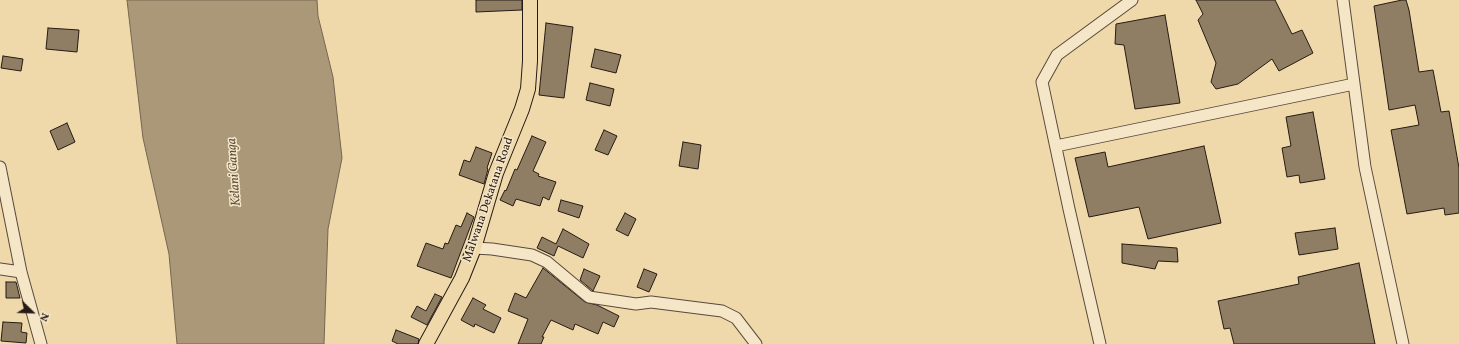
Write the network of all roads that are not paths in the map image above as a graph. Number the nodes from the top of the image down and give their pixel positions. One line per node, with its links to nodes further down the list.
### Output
1 (530, 0): 7 (main road, Malwana Dekatana Road)
2 (1132, 0): 5 (street)
3 (1343, 0): 4 (street)
4 (1354, 84): 5 (street); 14 (street)
5 (1056, 146): 13 (street)
6 (0, 167): 9 (street)
7 (474, 248): 11 (main road, Malwana Dekatana Road); 12 (street)
8 (0, 269): 9 (street)
9 (21, 272): 10 (street)
10 (41, 344)
11 (426, 344)
12 (756, 344)
13 (1100, 344)
14 (1403, 344)

